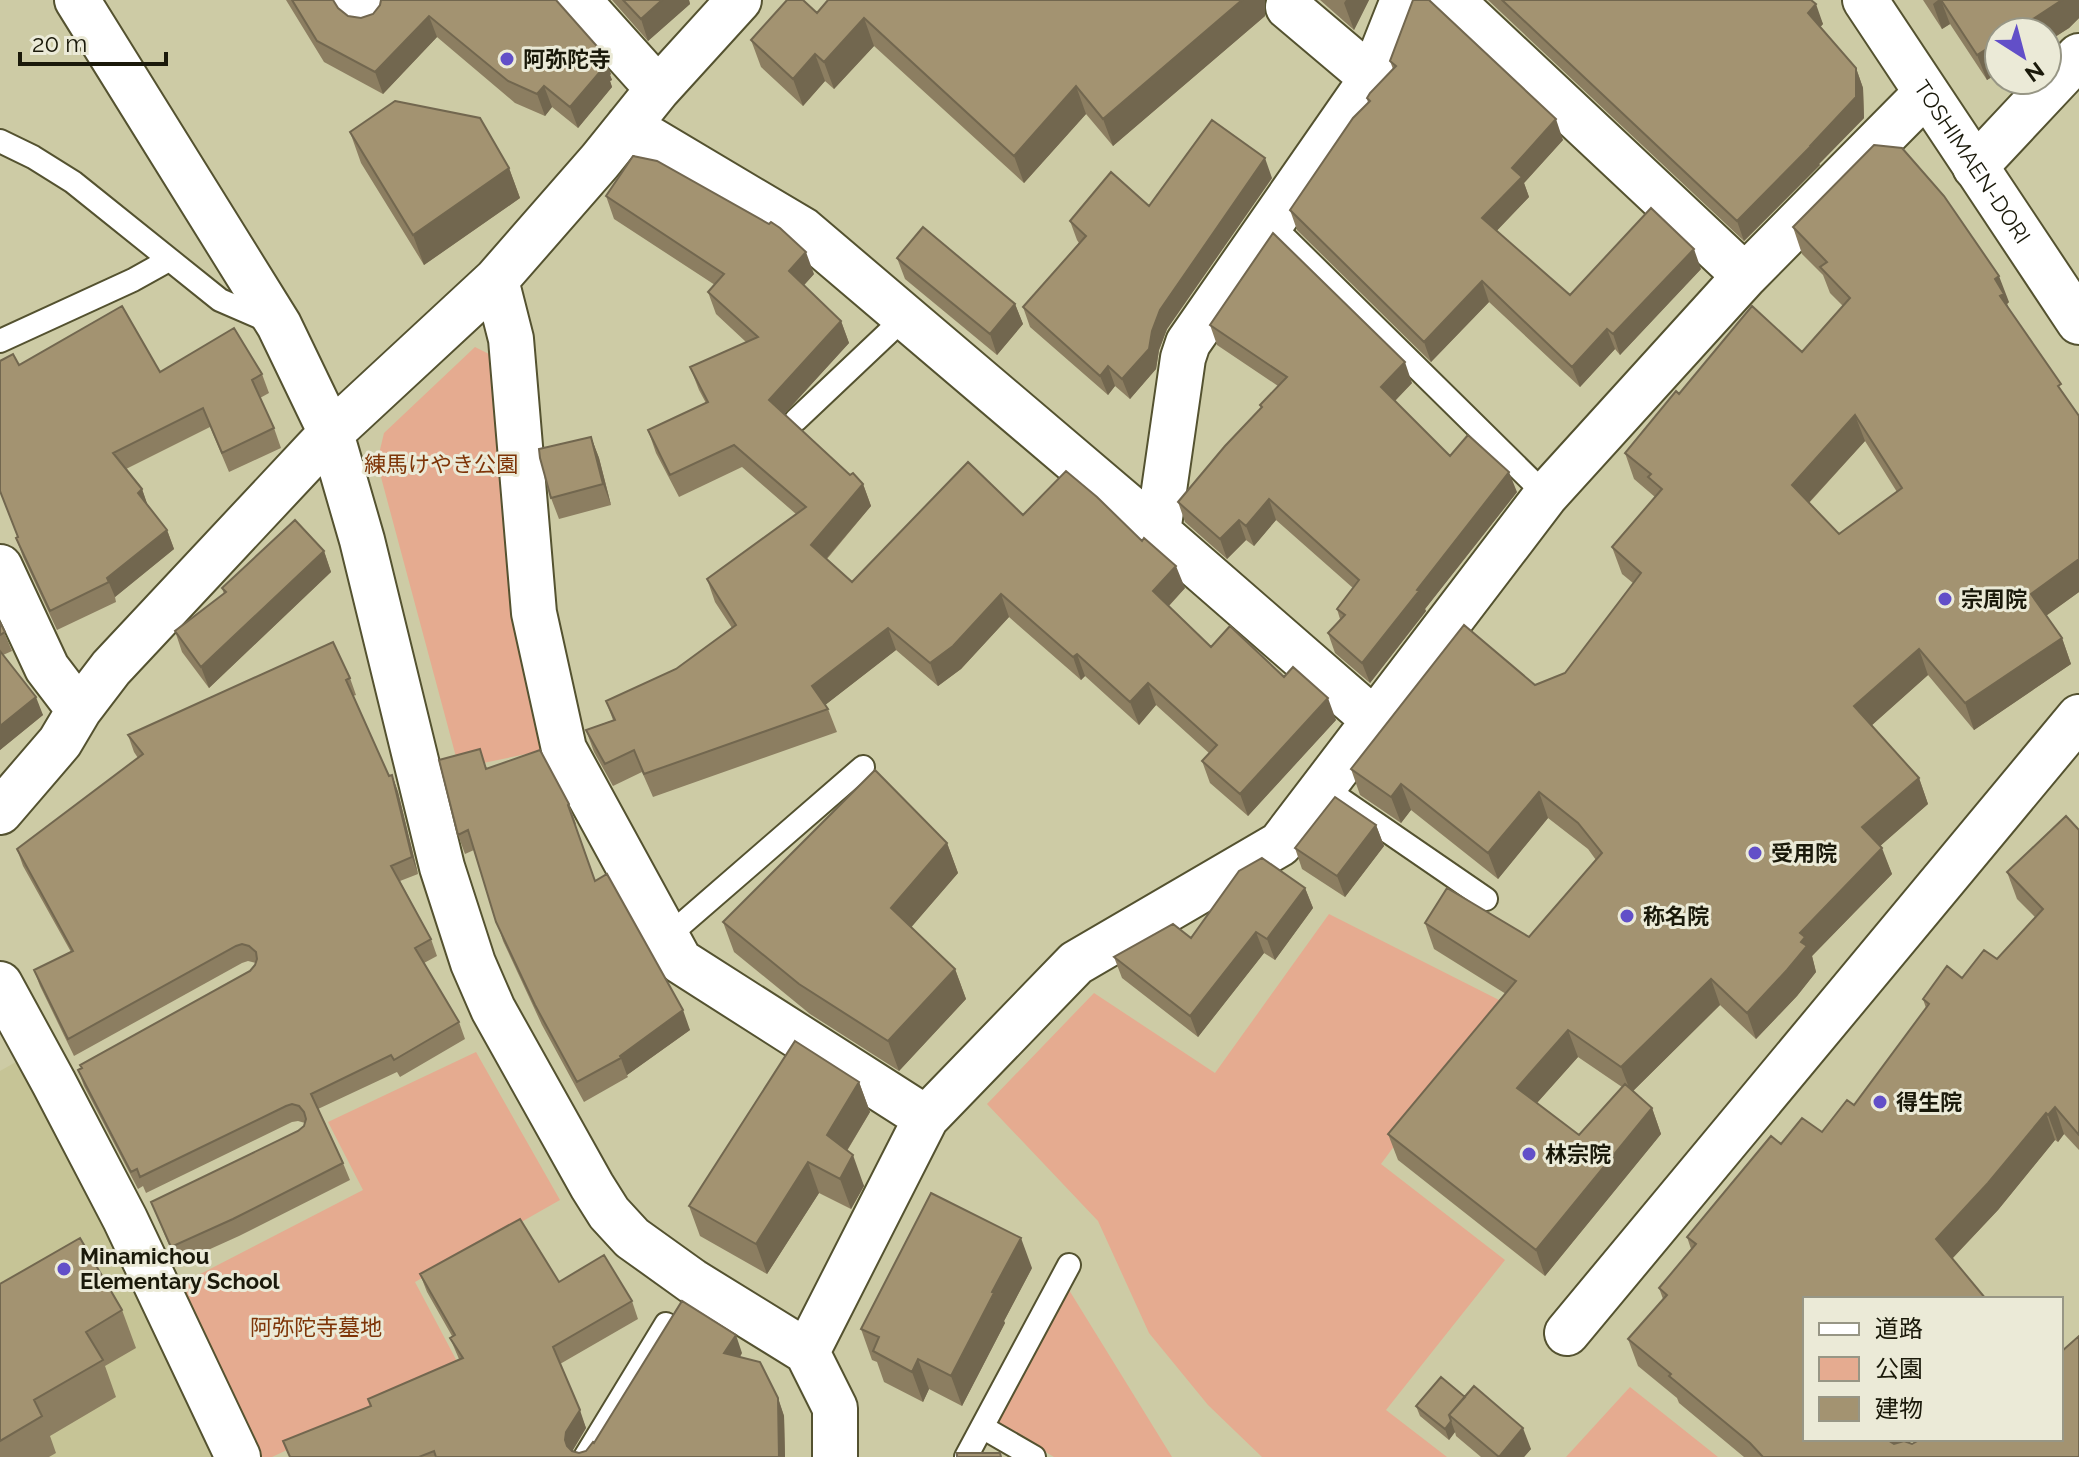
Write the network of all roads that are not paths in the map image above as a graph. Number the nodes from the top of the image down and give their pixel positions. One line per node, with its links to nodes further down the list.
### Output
1 (77, 0): 21 (street)
2 (578, 0): 10 (street)
3 (739, 0): 10 (street)
4 (1403, 0): 9 (street)
5 (1451, 0): 17 (street)
6 (1865, 0): 11 (street, TOSHIMAEN-DORI)
7 (1288, 7): 9 (street)
8 (2079, 56): 14 (street)
9 (1372, 78): 15 (street)
10 (658, 89): 12 (street)
11 (1926, 93): 14 (street, TOSHIMAEN-DORI); 17 (street)
12 (628, 126): 18 (street); 19 (street)
13 (0, 141): 16 (lane)
14 (1975, 167): 20 (street, TOSHIMAEN-DORI)
15 (1271, 224): 25 (lane); 26 (street)
16 (169, 260): 21 (lane); 22 (lane)
17 (1745, 276): 25 (street)
18 (496, 280): 24 (street); 35 (street)
19 (905, 317): 23 (lane); 26 (street)
20 (2079, 322)
21 (279, 325): 24 (street)
22 (0, 341)
23 (796, 420)
24 (331, 433): 28 (street); 41 (street)
25 (1546, 495): 30 (street)
26 (1158, 532): 30 (street)
27 (0, 567): 28 (street)
28 (79, 710): 33 (street)
29 (2079, 717): 40 (street)
30 (1374, 720): 32 (street)
31 (863, 767): 35 (lane)
32 (1323, 787): 34 (lane); 37 (street)
33 (0, 812)
34 (1486, 899)
35 (667, 937): 37 (street)
36 (0, 984): 43 (street)
37 (926, 1118): 41 (street)
38 (1069, 1265): 42 (lane)
39 (666, 1324): 44 (lane)
40 (1567, 1333)
41 (807, 1352): 45 (street)
42 (982, 1427): 46 (lane); 47 (lane)
43 (238, 1457)
44 (585, 1457)
45 (835, 1457)
46 (966, 1457)
47 (1034, 1457)

